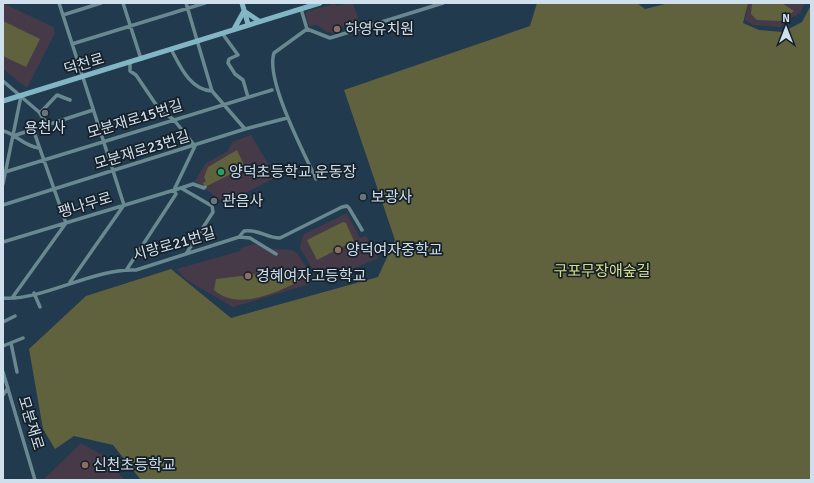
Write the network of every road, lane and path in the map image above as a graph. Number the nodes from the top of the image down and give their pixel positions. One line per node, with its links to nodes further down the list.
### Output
1 (59, 3): 12 (street)
2 (101, 3): 12 (street)
3 (124, 3): 15 (street)
4 (186, 3): 9 (street)
5 (205, 3): 9 (street)
6 (242, 3): 11 (main road)
7 (320, 3): 10 (main road, 덕천로)
8 (443, 3): 17 (street)
9 (188, 8): 15 (street); 19 (street)
10 (301, 9): 13 (main road, 덕천로); 17 (street)
11 (244, 11): 13 (main road); 14 (main road); 16 (main road)
12 (62, 15): 20 (street)
13 (260, 21): 14 (main road, 덕천로)
14 (248, 24): 16 (main road, 덕천로)
15 (131, 26): 20 (street); 22 (street)
16 (234, 29): 18 (main road, 덕천로)
17 (307, 29): 35 (street)
18 (222, 33): 19 (main road, 덕천로); 29 (street)
19 (197, 40): 21 (main road, 덕천로); 27 (street)
20 (72, 44): 24 (street)
21 (171, 49): 22 (main road, 덕천로); 27 (street)
22 (141, 59): 23 (main road, 덕천로)
23 (130, 62): 24 (main road, 덕천로); 36 (street)
24 (82, 77): 28 (main road, 덕천로); 33 (street)
25 (3, 80): 28 (street)
26 (272, 90): 29 (street, 모분재로15번길)
27 (212, 91): 32 (street)
28 (21, 96): 31 (main road, 덕천로); 34 (street); 41 (street)
29 (248, 97): 32 (street, 모분재로15번길)
30 (70, 100): 34 (street)
31 (3, 101)
32 (224, 105): 36 (street, 모분재로15번길); 39 (street)
33 (93, 110): 37 (street); 42 (street)
34 (40, 114): 37 (street)
35 (287, 118): 39 (street, 모분재로23번길); 48 (street)
36 (174, 120): 42 (street, 모분재로15번길); 43 (street)
37 (47, 124): 38 (street)
38 (33, 129): 41 (street); 44 (street)
39 (245, 129): 43 (street, 모분재로23번길)
40 (3, 131): 41 (street)
41 (13, 136): 44 (street); 47 (street)
42 (103, 142): 45 (street, 모분재로15번길); 46 (street)
43 (195, 146): 46 (street, 모분재로23번길); 52 (street)
44 (39, 148): 45 (street)
45 (44, 160): 47 (street, 모분재로15번길); 51 (street)
46 (113, 171): 51 (street, 모분재로23번길); 54 (street)
47 (4, 174): 49 (street)
48 (316, 179)
49 (3, 184)
50 (205, 187): 52 (street, 팽나무로)
51 (54, 189): 53 (street, 모분재로23번길); 55 (street)
52 (174, 190): 54 (street, 팽나무로); 59 (street, 팽나무로); 61 (street)
53 (3, 205)
54 (124, 205): 55 (street, 팽나무로); 62 (street)
55 (66, 223): 58 (street, 팽나무로); 65 (street)
56 (362, 230): 57 (street, 시랑로21번길)
57 (239, 237): 59 (street, 시랑로21번길); 60 (street)
58 (3, 242)
59 (186, 254): 61 (street, 시랑로21번길)
60 (276, 254)
61 (127, 269): 62 (street, 시랑로21번길)
62 (70, 283): 63 (street, 시랑로21번길)
63 (34, 293): 65 (street, 시랑로21번길); 66 (street)
64 (3, 298): 65 (street, 시랑로21번길)
65 (12, 298)
66 (40, 307)
67 (15, 316): 68 (street)
68 (3, 322)
69 (23, 338): 70 (street)
70 (11, 343): 71 (street); 73 (street)
71 (3, 346)
72 (3, 372): 74 (street, 모분재로)
73 (17, 372)
74 (8, 388): 75 (street); 76 (street, 모분재로)
75 (3, 395)
76 (35, 480)

